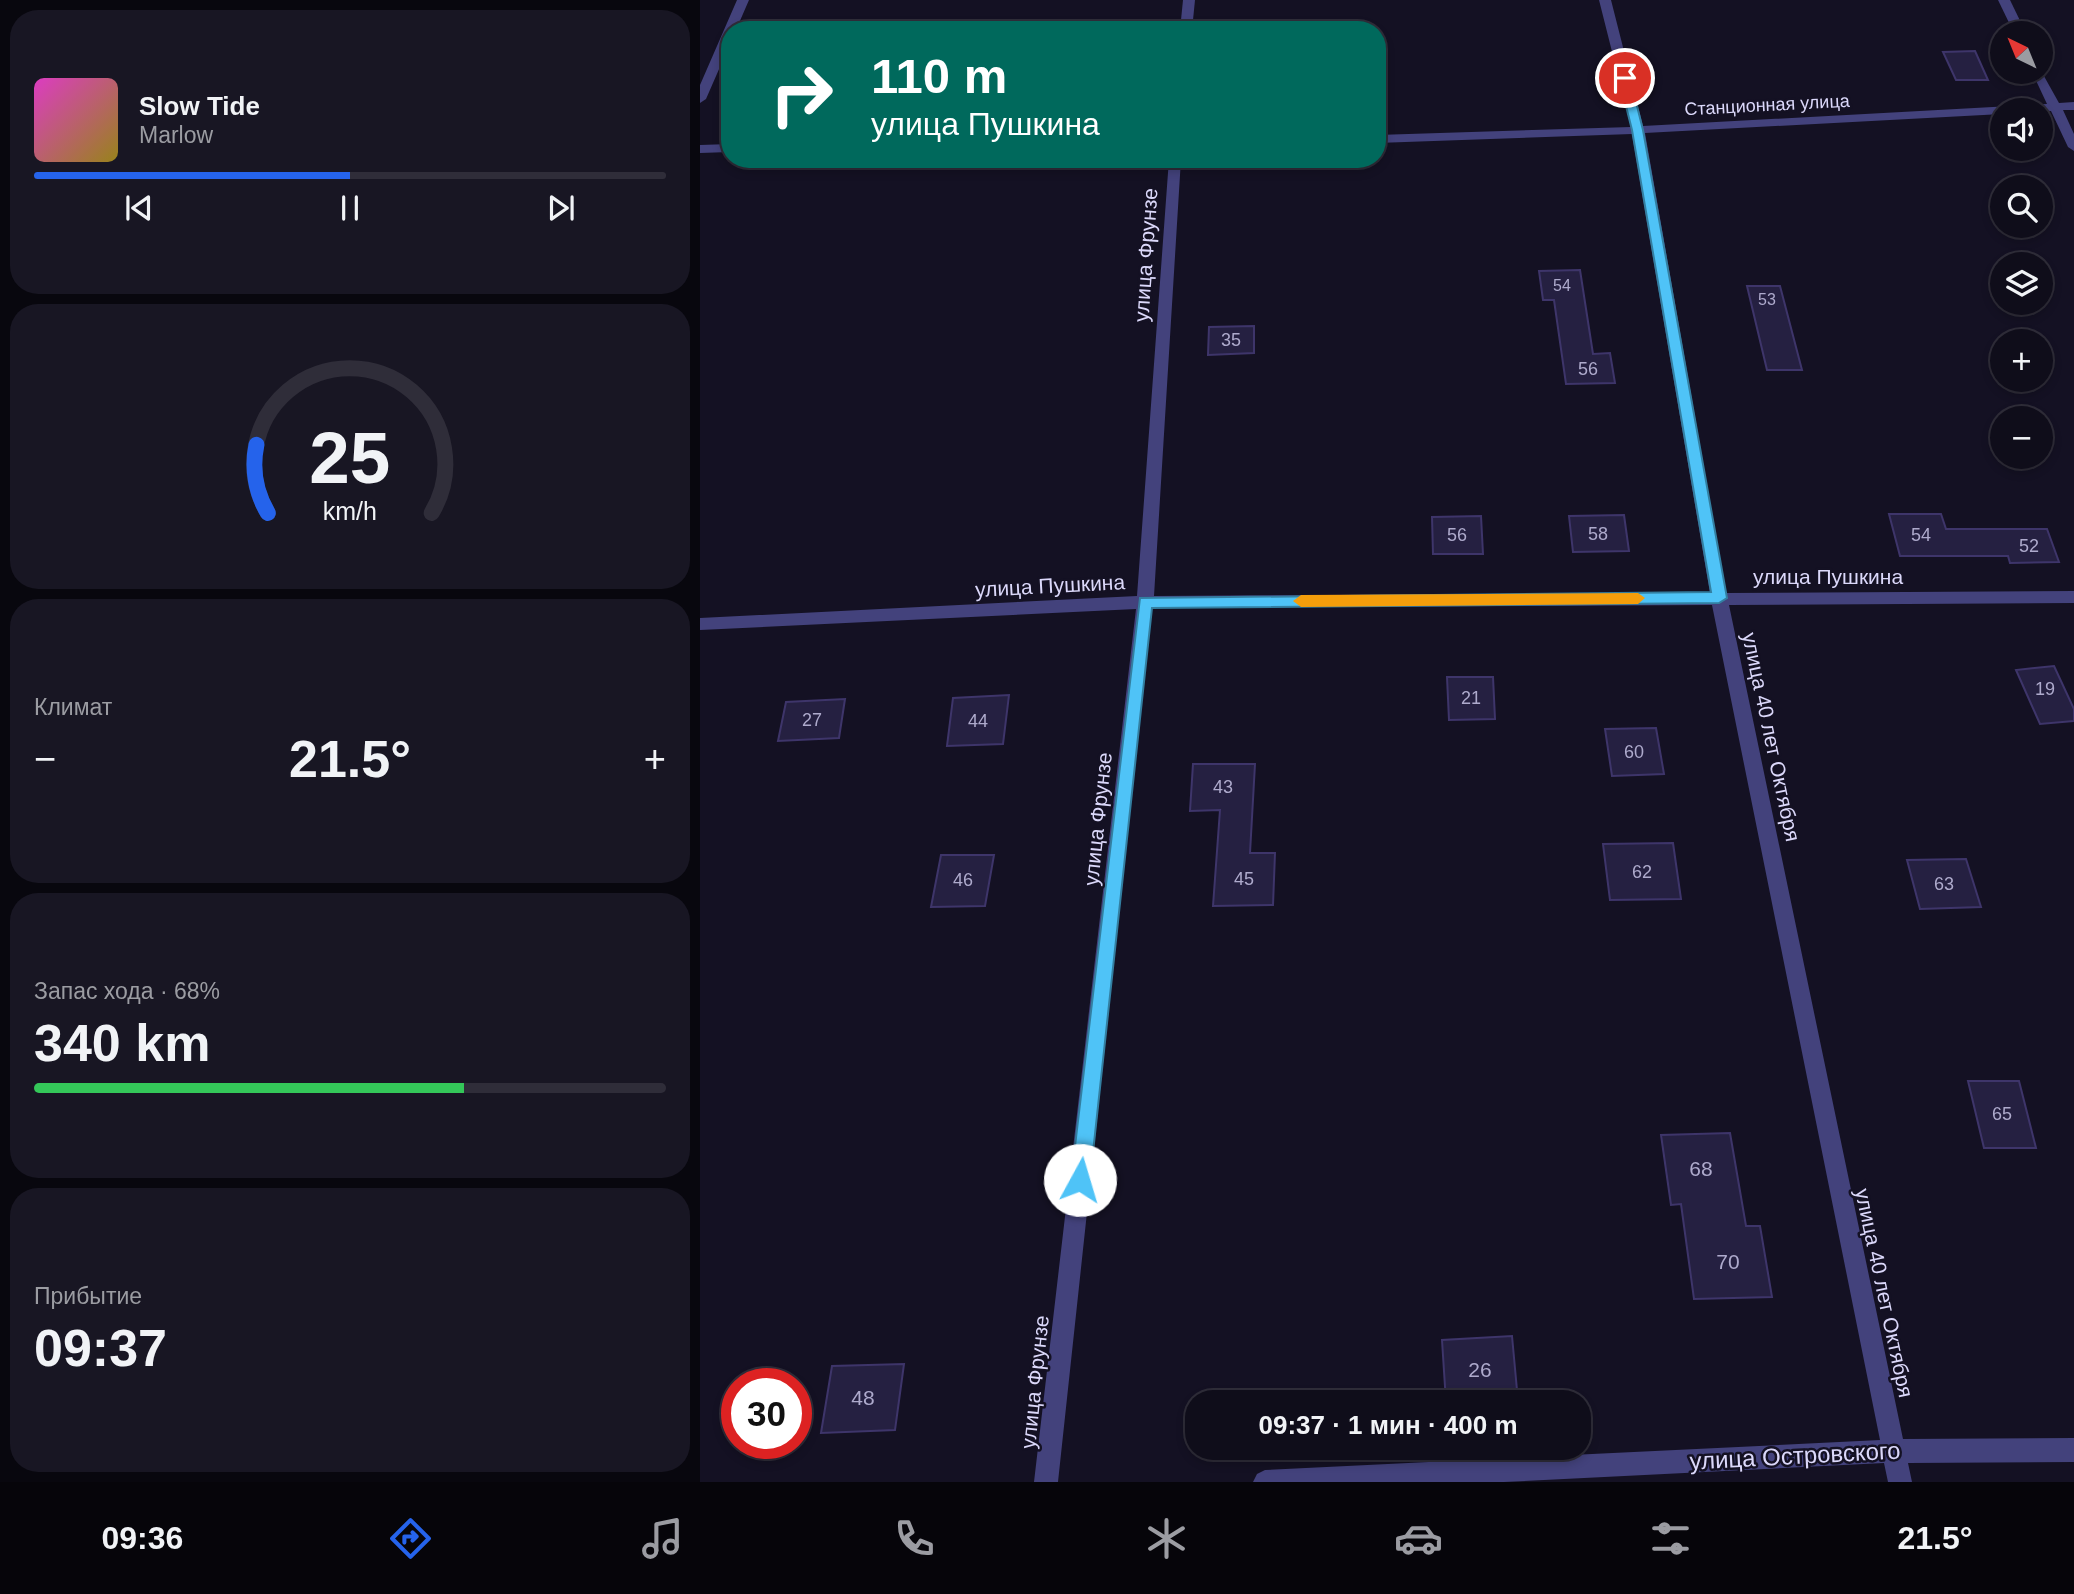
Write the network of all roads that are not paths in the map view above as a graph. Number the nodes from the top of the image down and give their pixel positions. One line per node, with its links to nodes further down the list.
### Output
1 (743, 0): 5 (street)
2 (1189, 0): 6 (street)
3 (1605, 0): 13 (street, улица 40 лет Октября)
4 (2004, 0): 7 (street)
5 (734, 21)
6 (1187, 21)
7 (2014, 21)
8 (721, 51): 10 (street)
9 (2043, 84): 12 (street)
10 (700, 99)
11 (2074, 106): 12 (street, Станционная улица)
12 (2054, 107): 13 (street, Станционная улица); 15 (street)
13 (1638, 130): 14 (street, Станционная улица); 20 (street, улица 40 лет Октября)
14 (1386, 139)
15 (2074, 147)
16 (721, 148): 17 (street)
17 (700, 149)
18 (1174, 168): 21 (street, улица Фрунзе)
19 (2074, 597): 20 (street, улица Пушкина)
20 (1719, 598): 21 (street, улица Пушкина); 24 (street, улица 40 лет Октября)
21 (1145, 602): 22 (street, улица Пушкина); 25 (street, улица Фрунзе)
22 (700, 624)
23 (2074, 1450): 24 (street, улица Островского)
24 (1894, 1451): 26 (street, улица Островского); 27 (street, улица 40 лет Октября)
25 (1046, 1482)
26 (1265, 1482)
27 (1900, 1482)

